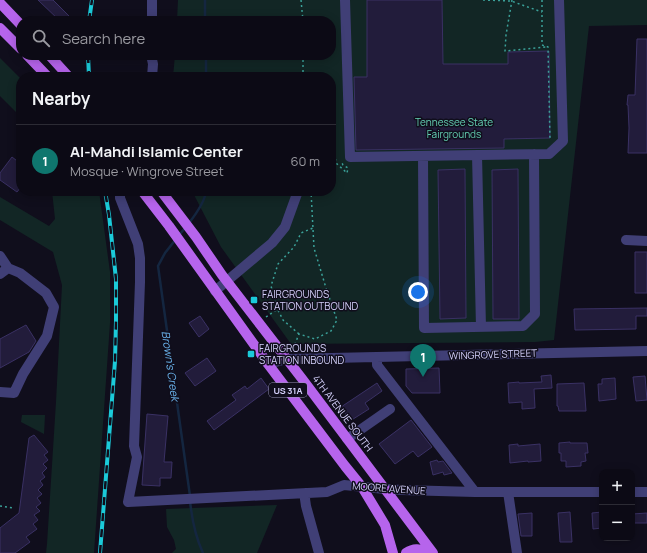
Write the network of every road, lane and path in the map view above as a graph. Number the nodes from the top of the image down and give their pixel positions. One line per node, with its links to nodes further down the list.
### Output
1 (152, 0): 10 (street)
2 (301, 0): 11 (path)
3 (345, 0): 29 (street)
4 (483, 0): 7 (path)
5 (542, 0): 9 (path)
6 (559, 0): 27 (street)
7 (512, 1): 9 (path); 15 (path)
8 (0, 3): 12 (main road)
9 (542, 12): 15 (path)
10 (152, 16)
11 (303, 16)
12 (16, 20)
13 (0, 28): 14 (main road)
14 (16, 44)
15 (548, 47): 26 (path)
16 (32, 60): 21 (main road)
17 (54, 60): 22 (main road)
18 (148, 60): 23 (street)
19 (152, 60): 24 (street)
20 (303, 60): 25 (path)
21 (43, 72)
22 (64, 72)
23 (145, 72)
24 (152, 72)
25 (303, 72)
26 (550, 145)
27 (534, 154): 28 (street); 46 (street)
28 (477, 155): 29 (street); 46 (street)
29 (423, 156): 46 (street)
30 (342, 158): 31 (path)
31 (336, 161)
32 (120, 196): 63 (street, MOORE AVENUE)
33 (146, 196): 43 (main road, US 31A)
34 (166, 196): 42 (main road, 4TH AVENUE SOUTH / US 31A)
35 (295, 196): 42 (street)
36 (311, 196): 37 (path)
37 (313, 228): 44 (path); 47 (path)
38 (626, 240): 39 (street)
39 (647, 241)
40 (0, 256): 41 (street)
41 (4, 271): 53 (street)
42 (227, 281): 43 (street); 51 (main road, 4TH AVENUE SOUTH / US 31A)
43 (215, 291): 52 (main road, US 31A)
44 (278, 309): 45 (path); 47 (path)
45 (266, 317)
46 (481, 327)
47 (299, 334): 48 (path)
48 (293, 350)
49 (647, 350): 50 (street, WINGROVE STREET)
50 (377, 357): 51 (street, WINGROVE STREET); 58 (street)
51 (288, 359): 52 (street, WINGROVE STREET); 55 (main road, 4TH AVENUE SOUTH / US 31A)
52 (268, 364): 56 (main road, US 31A)
53 (0, 392)
54 (390, 409): 55 (street)
55 (348, 439): 57 (main road, 4TH AVENUE SOUTH / US 31A)
56 (362, 487): 57 (street, MOORE AVENUE); 63 (street, MOORE AVENUE); 67 (main road, US 31A)
57 (385, 489): 58 (street, MOORE AVENUE); 70 (main road, 4TH AVENUE SOUTH / US 31A)
58 (475, 492): 59 (street, MOORE AVENUE)
59 (508, 492): 60 (street, MOORE AVENUE); 71 (street)
60 (599, 492)
61 (635, 492): 62 (street)
62 (647, 492)
63 (306, 493): 66 (street)
64 (0, 506): 65 (path)
65 (14, 508)
66 (319, 553)
67 (393, 553)
68 (406, 553): 69 (main road)
69 (428, 553)
70 (433, 553)
71 (517, 553)

